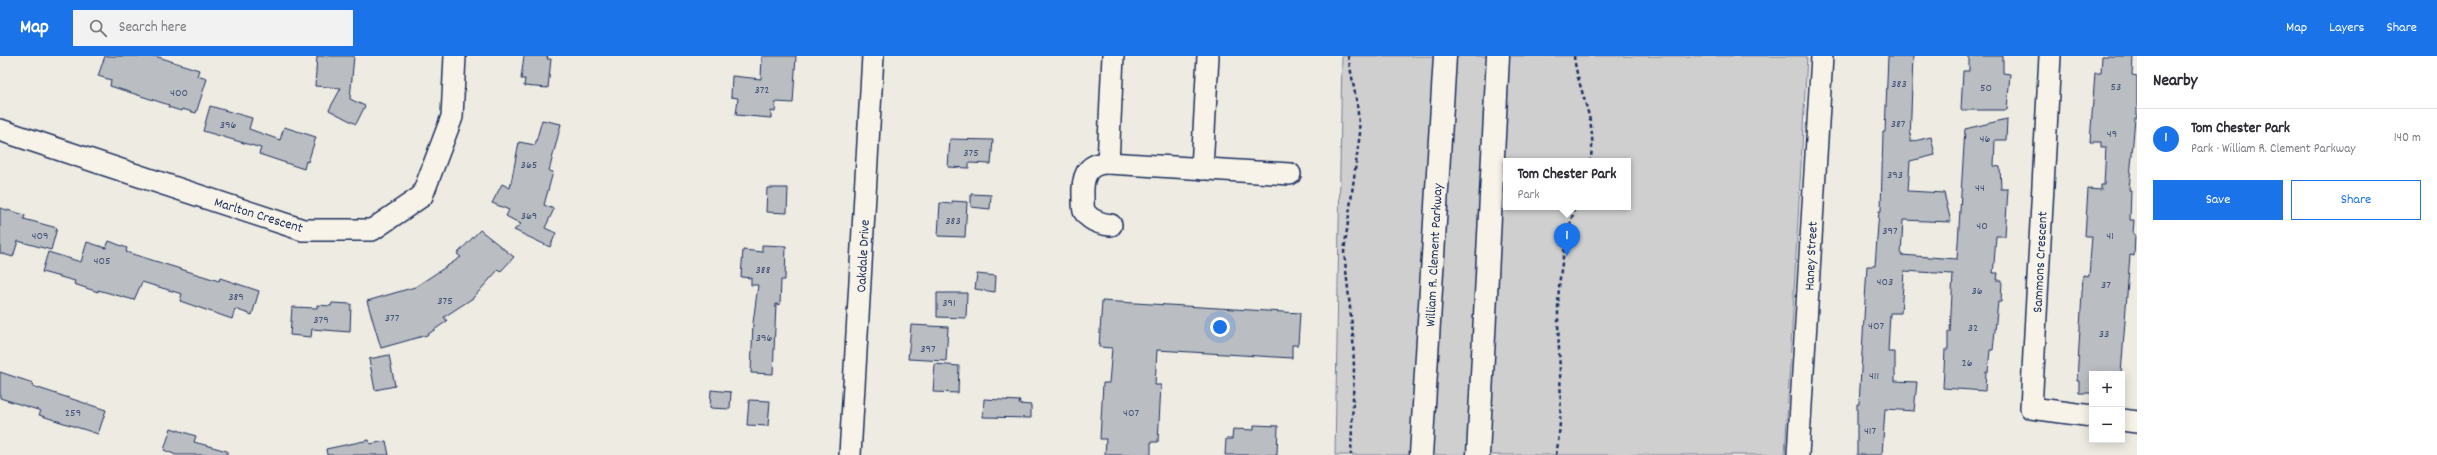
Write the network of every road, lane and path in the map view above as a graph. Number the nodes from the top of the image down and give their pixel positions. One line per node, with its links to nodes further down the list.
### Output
1 (455, 56): 11 (street, Marlton Crescent)
2 (873, 56): 21 (street, Oakdale Drive)
3 (1113, 56): 13 (street)
4 (1208, 56): 14 (street)
5 (1348, 56): 22 (path)
6 (1445, 56): 23 (main road, William R. Clement Parkway)
7 (1498, 56): 24 (main road)
8 (1574, 56): 12 (path)
9 (1822, 56): 26 (street, Haney Street)
10 (2050, 56): 18 (street, Sammons Crescent)
11 (0, 130)
12 (1590, 158)
13 (1108, 163): 14 (street); 17 (street)
14 (1202, 170): 15 (street)
15 (1290, 174)
16 (1574, 210): 25 (path)
17 (1112, 225)
18 (2089, 416)
19 (2125, 420): 20 (street)
20 (2137, 422)
21 (850, 455)
22 (1351, 455)
23 (1421, 455)
24 (1478, 455)
25 (1556, 455)
26 (1798, 455)

